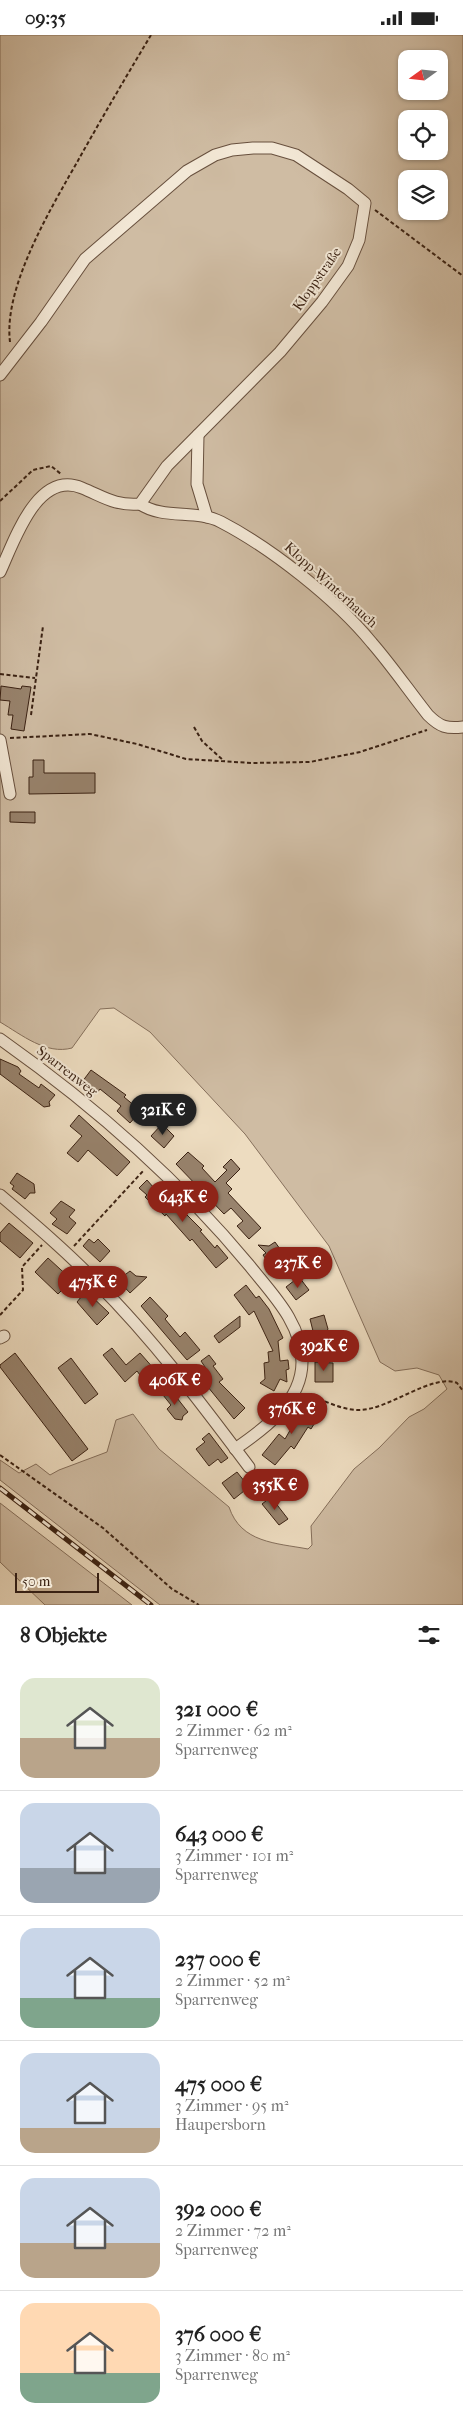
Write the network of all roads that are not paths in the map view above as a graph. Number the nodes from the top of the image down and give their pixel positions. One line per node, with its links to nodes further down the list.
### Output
1 (0, 375): 2 (street, Kloppstraße)
2 (198, 435): 3 (street, Kloppstraße); 4 (street)
3 (140, 504): 4 (street, Klopp-Winterhauch); 5 (street)
4 (207, 517): 6 (street, Klopp-Winterhauch)
5 (0, 572)
6 (463, 727)
7 (4, 739): 8 (street)
8 (10, 794)
9 (0, 1039): 11 (street, Sparrenweg)
10 (0, 1195): 11 (street)
11 (235, 1449): 12 (street)
12 (249, 1467)

